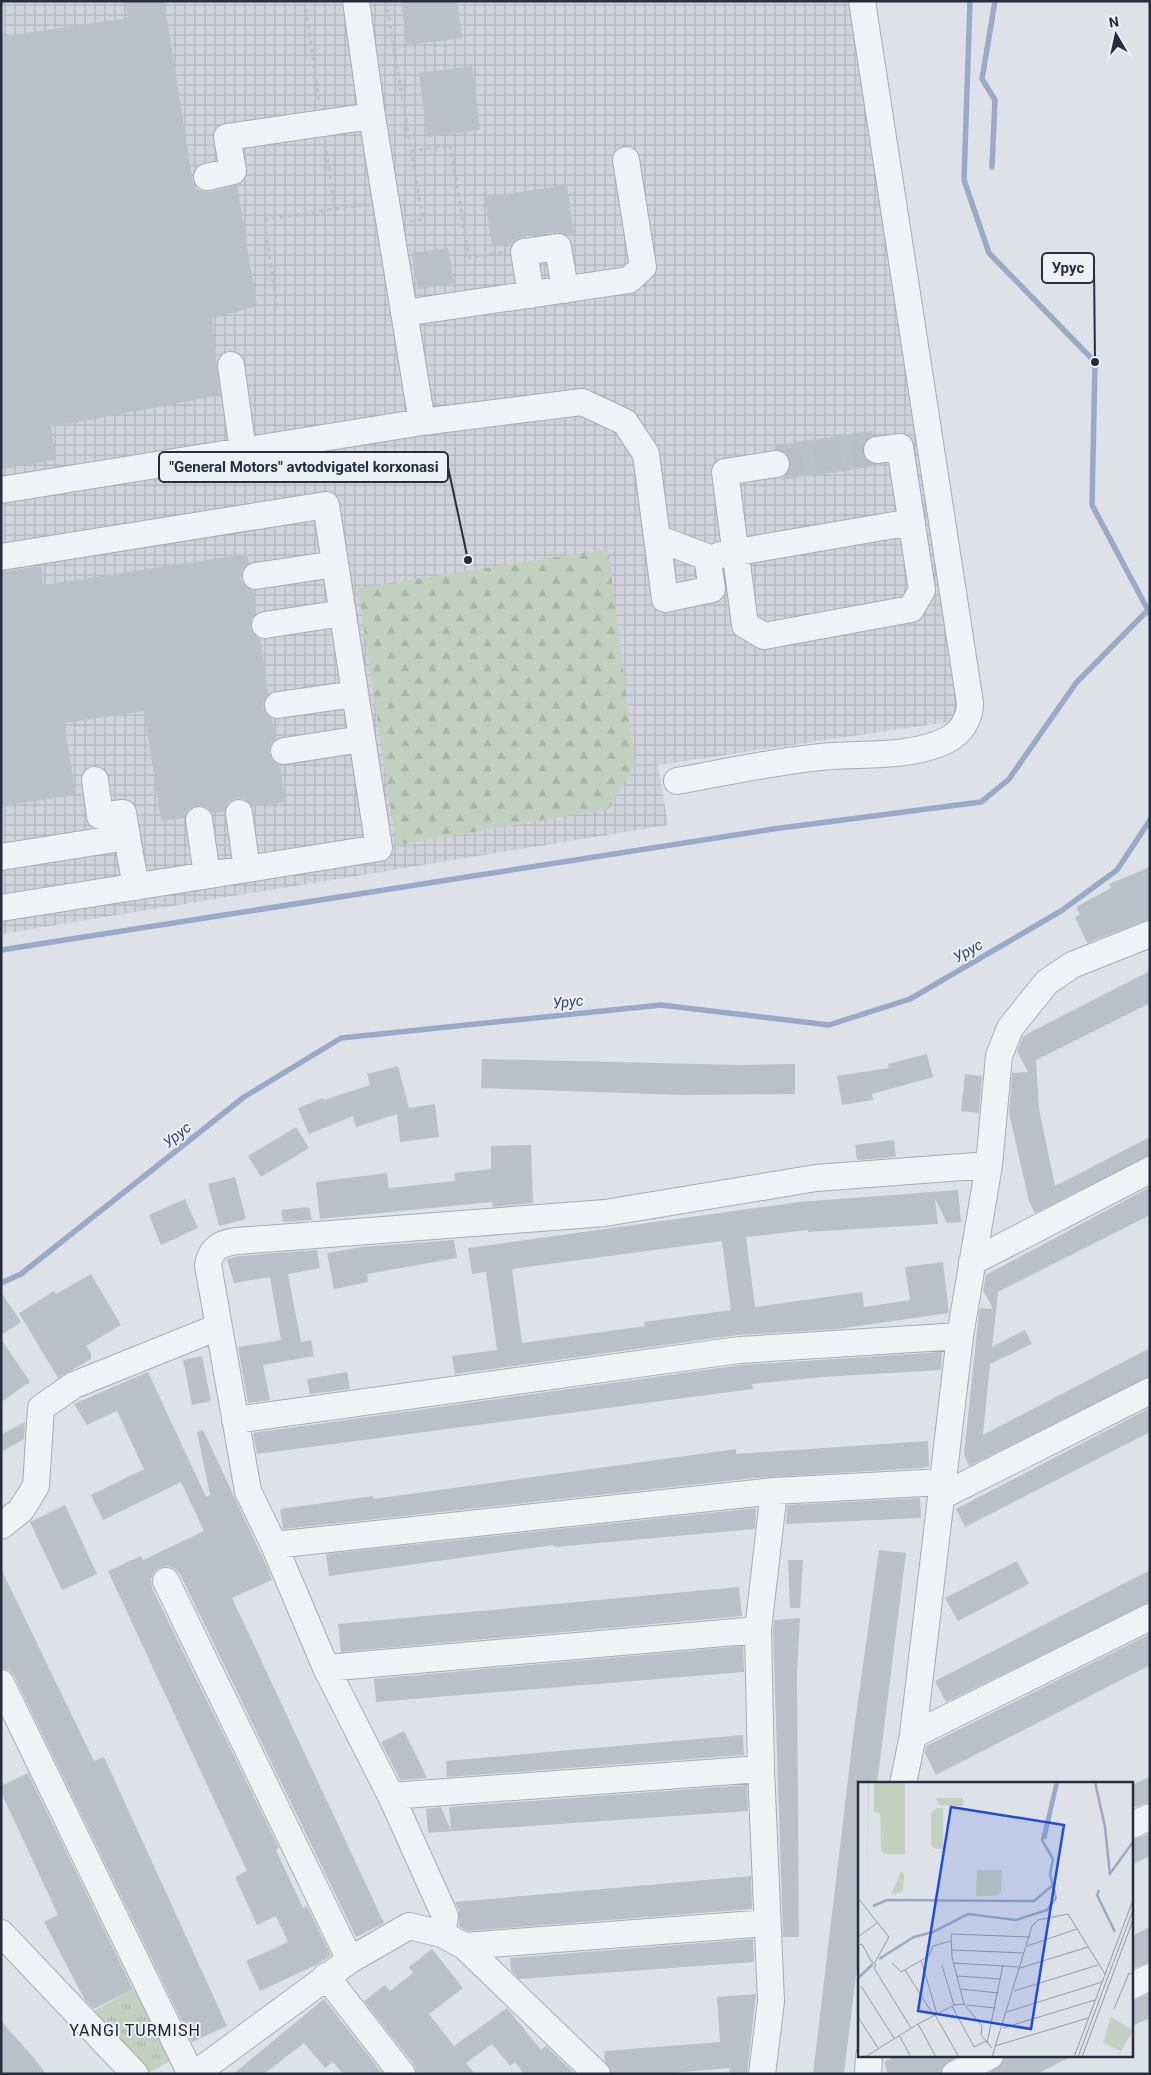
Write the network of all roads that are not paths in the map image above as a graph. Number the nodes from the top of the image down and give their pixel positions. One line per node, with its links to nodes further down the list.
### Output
1 (356, 1): 3 (street)
2 (862, 1): 29 (street)
3 (372, 116): 5 (street); 8 (street)
4 (626, 160): 6 (street)
5 (207, 177)
6 (565, 290): 7 (street); 7 (street)
7 (531, 295): 8 (street)
8 (404, 313): 10 (street)
9 (231, 364): 11 (street)
10 (422, 422): 11 (street); 16 (street)
11 (243, 450): 14 (street)
12 (877, 450): 15 (street)
13 (776, 464): 17 (street)
14 (1, 490)
15 (912, 522): 17 (street); 17 (street)
16 (657, 538): 19 (street); 19 (street)
17 (736, 552): 19 (street)
18 (1, 557): 20 (street)
19 (707, 557)
20 (335, 564): 21 (street); 22 (street)
21 (256, 576)
22 (343, 613): 23 (street); 24 (street)
23 (265, 625)
24 (355, 694): 25 (street); 26 (street)
25 (278, 706)
26 (362, 739): 27 (street); 34 (street)
27 (284, 751)
28 (95, 780): 32 (street)
29 (677, 781)
30 (239, 813): 34 (street)
31 (199, 820): 35 (street)
32 (127, 837): 33 (street); 36 (street)
33 (1, 857)
34 (247, 869): 35 (street)
35 (207, 876): 36 (street)
36 (136, 887): 37 (street)
37 (1, 908)
38 (1150, 934): 39 (street)
39 (990, 1165): 41 (street); 42 (street)
40 (1150, 1170): 41 (street)
41 (972, 1262): 43 (street)
42 (218, 1327): 45 (street); 48 (street)
43 (960, 1336): 45 (street); 46 (street)
44 (1150, 1391): 46 (street)
45 (235, 1420): 49 (street)
46 (942, 1489): 47 (street); 55 (street)
47 (774, 1491): 49 (street); 52 (street)
48 (1, 1526)
49 (274, 1545): 53 (street)
50 (166, 1581): 64 (street)
51 (1150, 1618): 55 (street)
52 (758, 1630): 53 (street); 56 (street)
53 (326, 1668): 58 (street)
54 (1, 1683): 71 (street)
55 (913, 1735): 57 (street)
56 (761, 1769): 58 (street); 61 (street)
57 (903, 1782)
58 (392, 1796): 63 (street)
59 (1150, 1817): 60 (street)
60 (1134, 1825)
61 (767, 1923): 63 (street); 74 (street)
62 (1, 1933): 70 (street)
63 (453, 1940): 64 (street); 73 (street)
64 (350, 1960): 65 (street)
65 (326, 1976): 71 (street); 72 (street)
66 (1150, 1977): 67 (street)
67 (1134, 1985)
68 (869, 2058): 75 (street)
69 (986, 2058): 76 (street)
70 (135, 2074)
71 (193, 2074)
72 (402, 2074)
73 (597, 2074)
74 (762, 2074)
75 (868, 2074)
76 (955, 2074)

